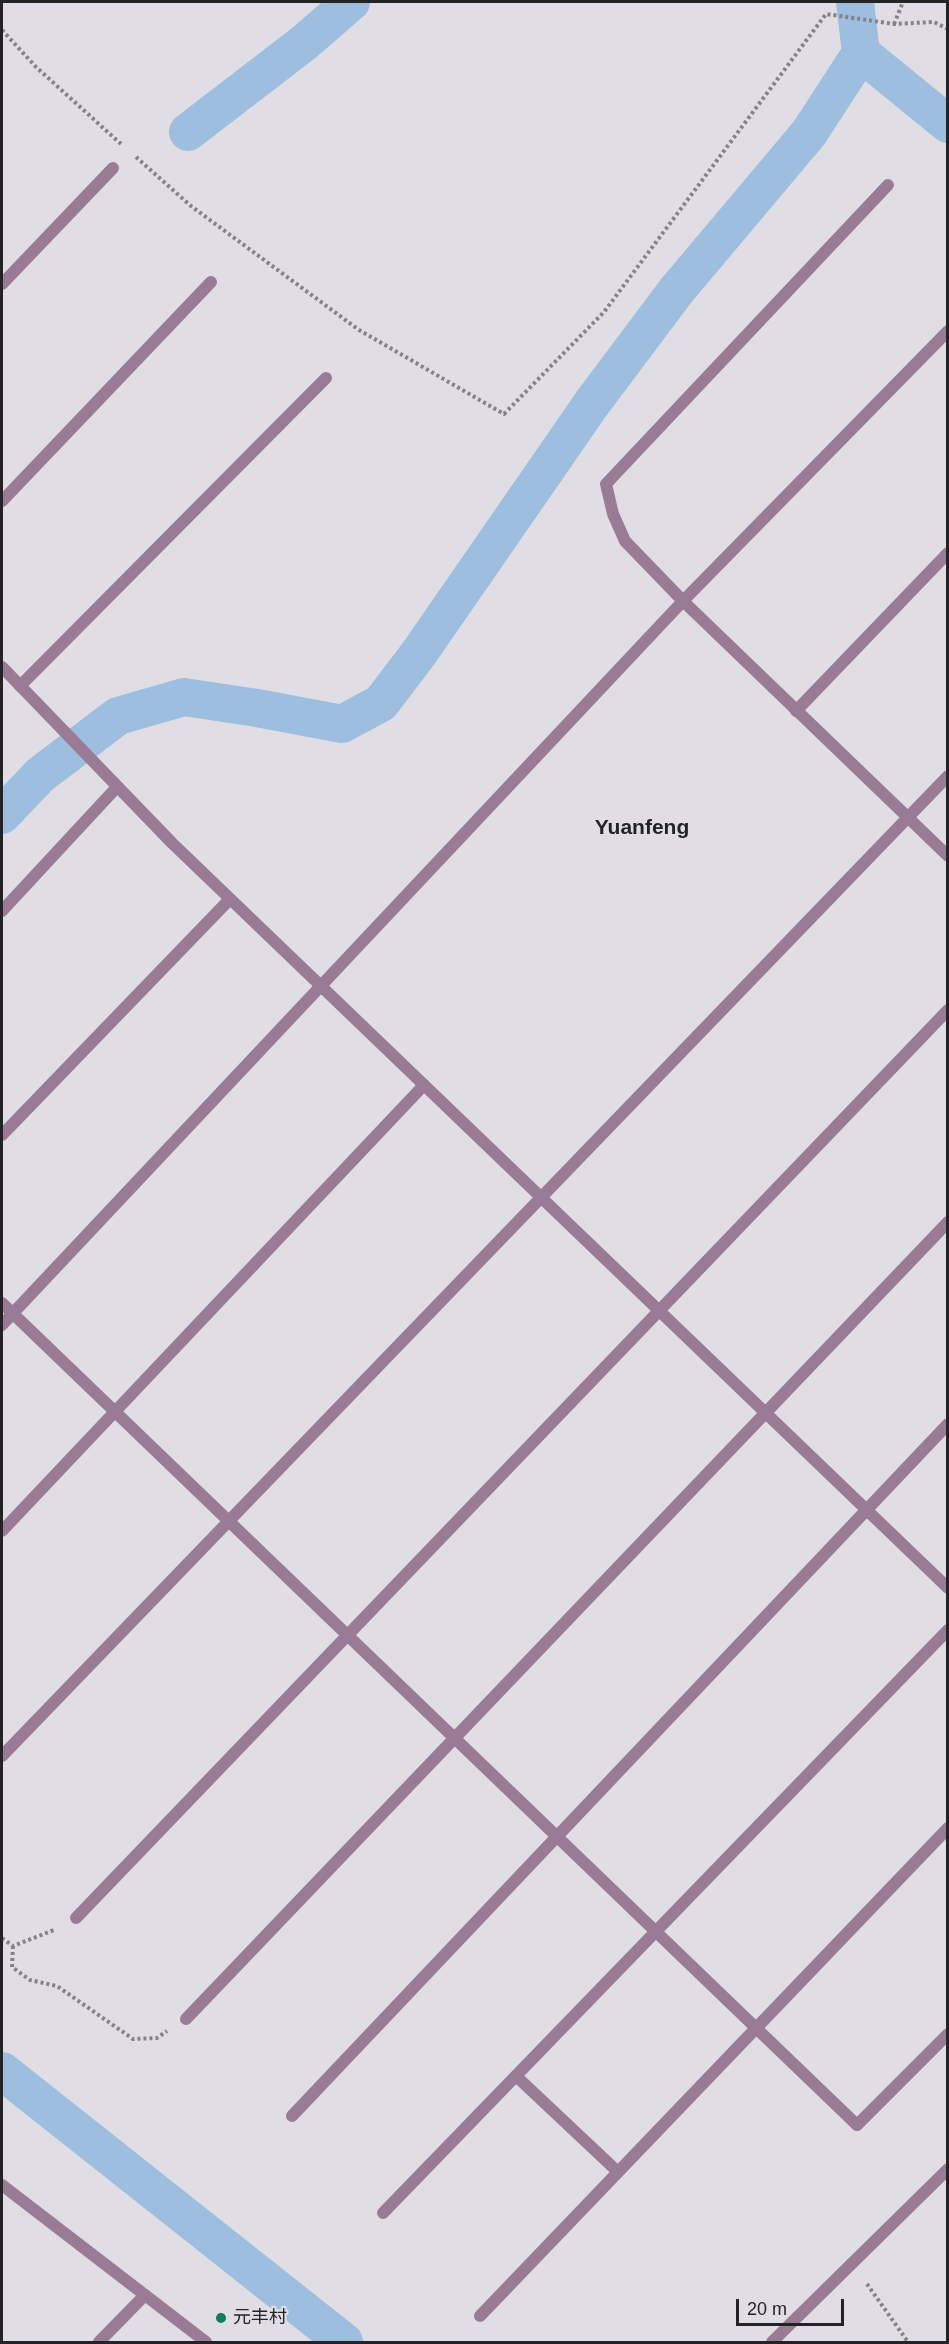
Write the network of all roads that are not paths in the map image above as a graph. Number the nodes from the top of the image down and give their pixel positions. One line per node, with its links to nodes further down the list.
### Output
1 (113, 168): 4 (street)
2 (888, 185): 9 (street)
3 (211, 282): 7 (street)
4 (2, 284)
5 (948, 332): 9 (street)
6 (326, 378): 11 (street)
7 (2, 501)
8 (948, 553): 12 (street)
9 (683, 601): 12 (street); 19 (street)
10 (2, 667): 11 (street)
11 (20, 686): 14 (street)
12 (796, 711): 15 (street)
13 (948, 776): 15 (street)
14 (117, 787): 17 (street); 18 (street)
15 (907, 818): 16 (street); 23 (street)
16 (948, 856)
17 (230, 899): 19 (street); 22 (street)
18 (2, 911)
19 (321, 986): 21 (street); 27 (street)
20 (948, 1010): 26 (street)
21 (424, 1085): 23 (street); 29 (street)
22 (2, 1135)
23 (541, 1197): 26 (street); 33 (street)
24 (948, 1222): 30 (street)
25 (2, 1303): 27 (street)
26 (659, 1311): 30 (street); 37 (street)
27 (12, 1313): 28 (street); 29 (street)
28 (2, 1324)
29 (114, 1412): 33 (street); 34 (street)
30 (765, 1413): 32 (street); 38 (street)
31 (948, 1424): 32 (street)
32 (866, 1510): 35 (street); 41 (street)
33 (228, 1521): 37 (street); 39 (street)
34 (2, 1531)
35 (948, 1588)
36 (948, 1630): 43 (street)
37 (347, 1636): 38 (street); 42 (street)
38 (454, 1738): 41 (street); 44 (street)
39 (2, 1756)
40 (948, 1828): 45 (street)
41 (557, 1837): 43 (street); 48 (street)
42 (76, 1918)
43 (656, 1932): 45 (street); 47 (street)
44 (186, 2019)
45 (755, 2028): 46 (street); 50 (street)
46 (948, 2034)
47 (516, 2076): 50 (street); 52 (street)
48 (292, 2116)
49 (948, 2169): 57 (street)
50 (618, 2172): 54 (street)
51 (2, 2185): 53 (street)
52 (383, 2213)
53 (145, 2295): 55 (street); 56 (street)
54 (480, 2316)
55 (99, 2343)
56 (206, 2343)
57 (772, 2343)

